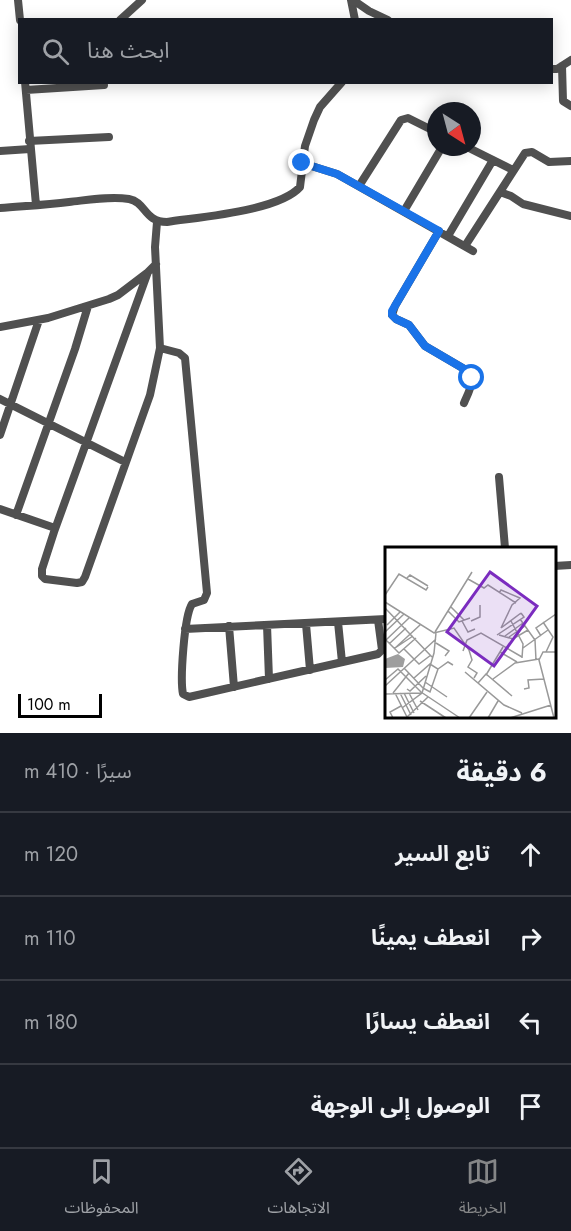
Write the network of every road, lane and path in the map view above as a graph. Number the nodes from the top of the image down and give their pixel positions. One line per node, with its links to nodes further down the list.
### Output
1 (18, 0): 4 (street)
2 (142, 0): 5 (street)
3 (352, 0): 6 (street); 7 (street)
4 (20, 18)
5 (122, 18)
6 (355, 18)
7 (384, 18)
8 (571, 60): 9 (street)
9 (562, 66): 10 (street); 14 (street)
10 (553, 69)
11 (340, 84): 23 (street)
12 (104, 85): 13 (street)
13 (26, 86): 17 (street)
14 (571, 106)
15 (427, 128): 26 (street)
16 (109, 137): 17 (street)
17 (30, 145): 18 (street); 29 (street)
18 (0, 151)
19 (481, 154): 21 (street)
20 (437, 156): 31 (street)
21 (493, 160): 24 (street); 35 (street)
22 (571, 161): 24 (street)
23 (302, 163): 26 (street); 33 (street)
24 (513, 170): 25 (street)
25 (506, 183): 27 (street); 28 (street)
26 (359, 186): 31 (street)
27 (500, 192): 28 (street); 36 (street)
28 (511, 196): 32 (street)
29 (36, 205): 30 (street); 33 (street)
30 (0, 208)
31 (404, 211): 34 (street)
32 (571, 216)
33 (157, 222): 38 (street)
34 (439, 231): 35 (street); 45 (street)
35 (448, 236): 36 (street)
36 (465, 246): 37 (street)
37 (473, 251)
38 (156, 264): 39 (street); 43 (street)
39 (148, 272): 40 (street); 49 (street)
40 (88, 306): 41 (street); 47 (street)
41 (39, 320): 42 (street); 46 (street)
42 (0, 327)
43 (160, 348): 50 (street); 63 (street)
44 (0, 399): 46 (street)
45 (464, 403)
46 (11, 405): 47 (street); 48 (street)
47 (48, 423): 49 (street); 53 (street)
48 (0, 435)
49 (86, 442): 50 (street); 54 (street)
50 (125, 462): 54 (street)
51 (499, 477): 55 (street)
52 (0, 509): 53 (street)
53 (16, 515): 54 (street)
54 (55, 528)
55 (505, 547)
56 (571, 565): 57 (street)
57 (556, 566)
58 (382, 619): 59 (street); 64 (street)
59 (338, 622): 60 (street); 64 (street)
60 (306, 624): 61 (street); 65 (street)
61 (267, 625): 62 (street); 66 (street)
62 (230, 626): 63 (street); 67 (street)
63 (185, 629): 67 (street)
64 (342, 662): 65 (street)
65 (310, 670): 66 (street)
66 (269, 679): 67 (street)
67 (234, 687)

